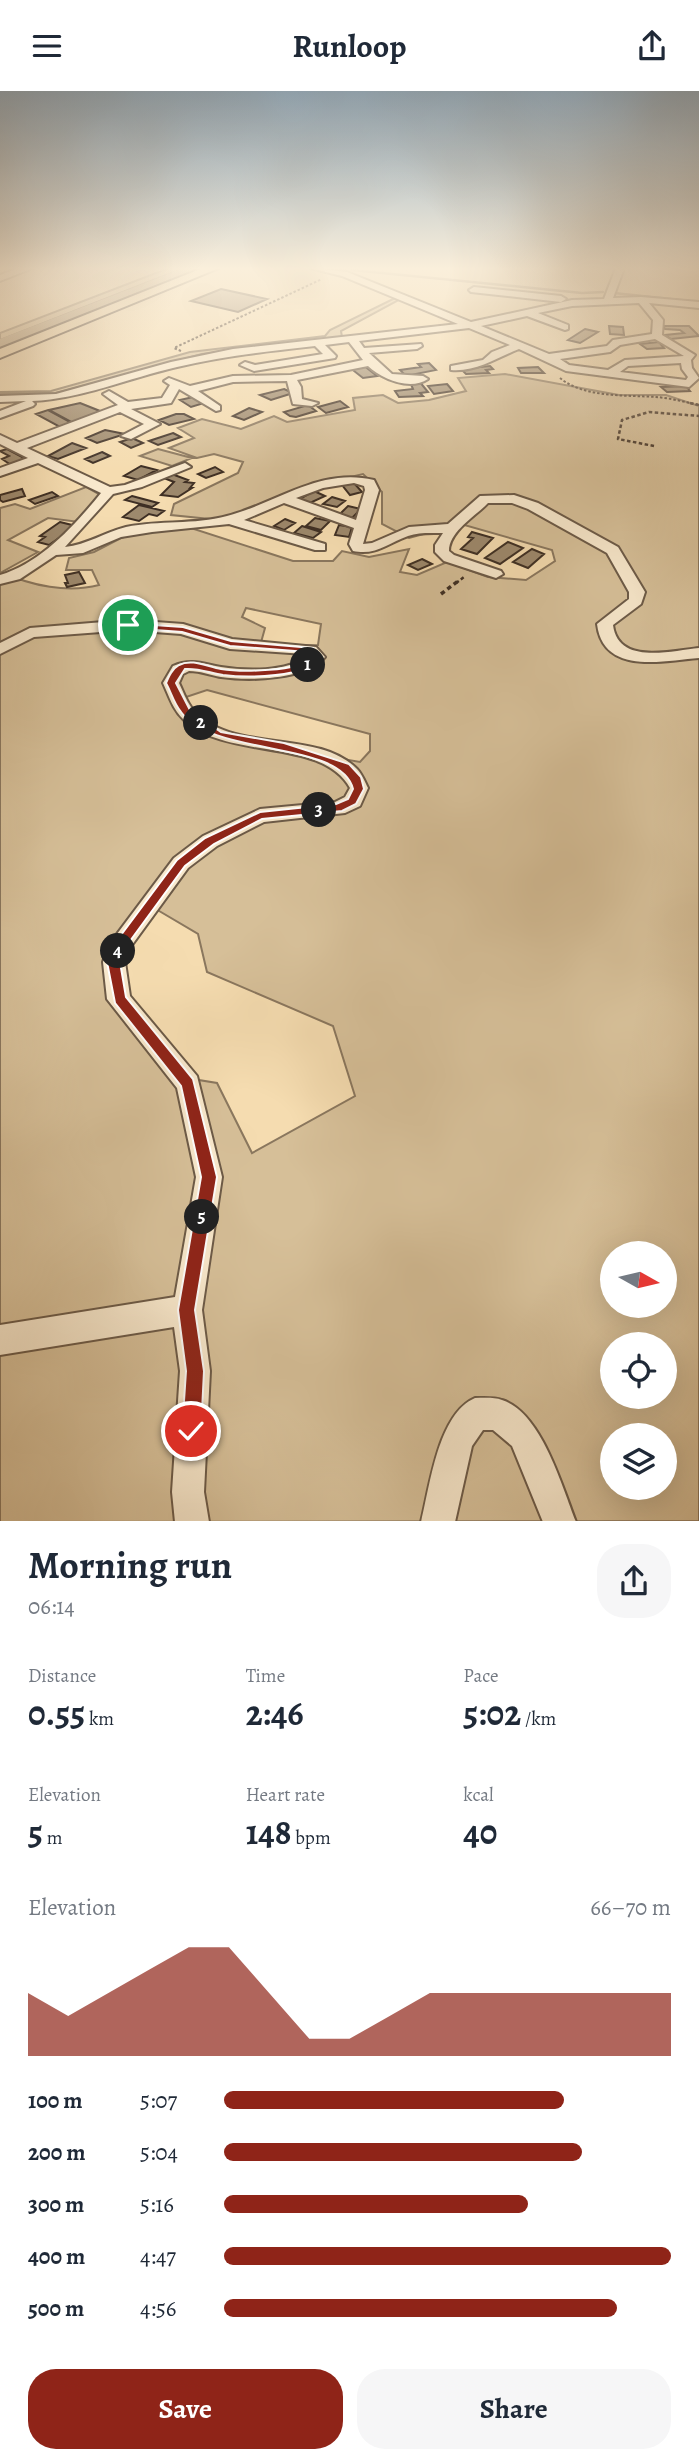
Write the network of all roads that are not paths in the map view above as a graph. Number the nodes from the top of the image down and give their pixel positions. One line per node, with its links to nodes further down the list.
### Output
1 (48, 335): 10 (main road)
2 (389, 335): 5 (street)
3 (493, 335): 8 (street)
4 (657, 336): 12 (street); 13 (street)
5 (352, 339): 6 (street); 9 (street)
6 (318, 343): 11 (street); 11 (street)
7 (417, 346): 9 (street)
8 (516, 346): 12 (street); 15 (street)
9 (362, 351): 14 (street)
10 (0, 354)
11 (232, 355): 19 (street); 24 (street)
12 (549, 358): 16 (street)
13 (686, 360): 16 (street); 16 (street)
14 (370, 362): 17 (street); 18 (street)
15 (455, 369)
16 (610, 374)
17 (291, 377): 21 (street); 25 (street)
18 (423, 379)
19 (168, 383): 21 (street); 26 (street)
20 (134, 389): 22 (street)
21 (189, 390): 27 (street)
22 (109, 394): 24 (street); 26 (street)
23 (0, 399): 24 (street)
24 (29, 402): 28 (street)
25 (312, 403)
26 (124, 408): 29 (street); 31 (street)
27 (216, 408)
28 (0, 415)
29 (127, 436)
30 (0, 439): 31 (street)
31 (17, 447): 32 (street)
32 (37, 459): 34 (street); 35 (street)
33 (185, 467): 35 (street)
34 (0, 472)
35 (109, 491): 41 (street)
36 (283, 498): 37 (street); 38 (street); 38 (street)
37 (231, 520): 40 (street); 41 (street)
38 (362, 524): 39 (street)
39 (453, 527): 42 (street); 45 (street)
40 (320, 547)
41 (52, 550): 43 (street)
42 (496, 574)
43 (0, 580)
44 (0, 649): 46 (street)
45 (699, 653)
46 (187, 1310): 47 (street); 48 (street)
47 (0, 1340)
48 (192, 1521)
49 (438, 1521): 50 (street)
50 (560, 1521)

